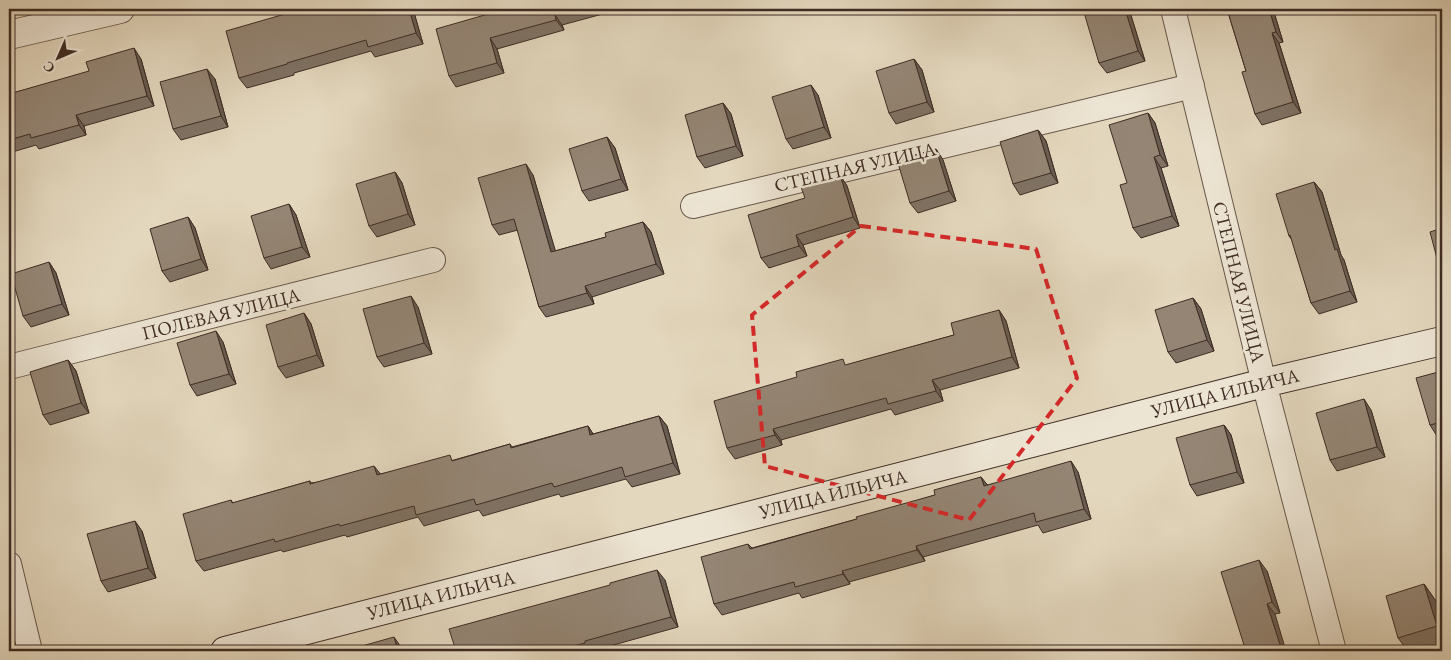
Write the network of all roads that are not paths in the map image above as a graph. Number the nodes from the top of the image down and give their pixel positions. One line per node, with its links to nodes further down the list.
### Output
1 (120, 9): 3 (main road)
2 (1173, 9): 4 (street, СТЕПНАЯ УЛИЦА)
3 (9, 36)
4 (1192, 86): 5 (street, СТЕПНАЯ УЛИЦА); 9 (street, СТЕПНАЯ УЛИЦА)
5 (693, 206)
6 (433, 260): 8 (street, ПОЛЕВАЯ УЛИЦА)
7 (1442, 341): 9 (main road, УЛИЦА ИЛЬИЧА)
8 (9, 367)
9 (1264, 383): 12 (main road, УЛИЦА ИЛЬИЧА); 13 (street, СТЕПНАЯ УЛИЦА)
10 (9, 564): 11 (street)
11 (30, 651)
12 (225, 651)
13 (1334, 651)

